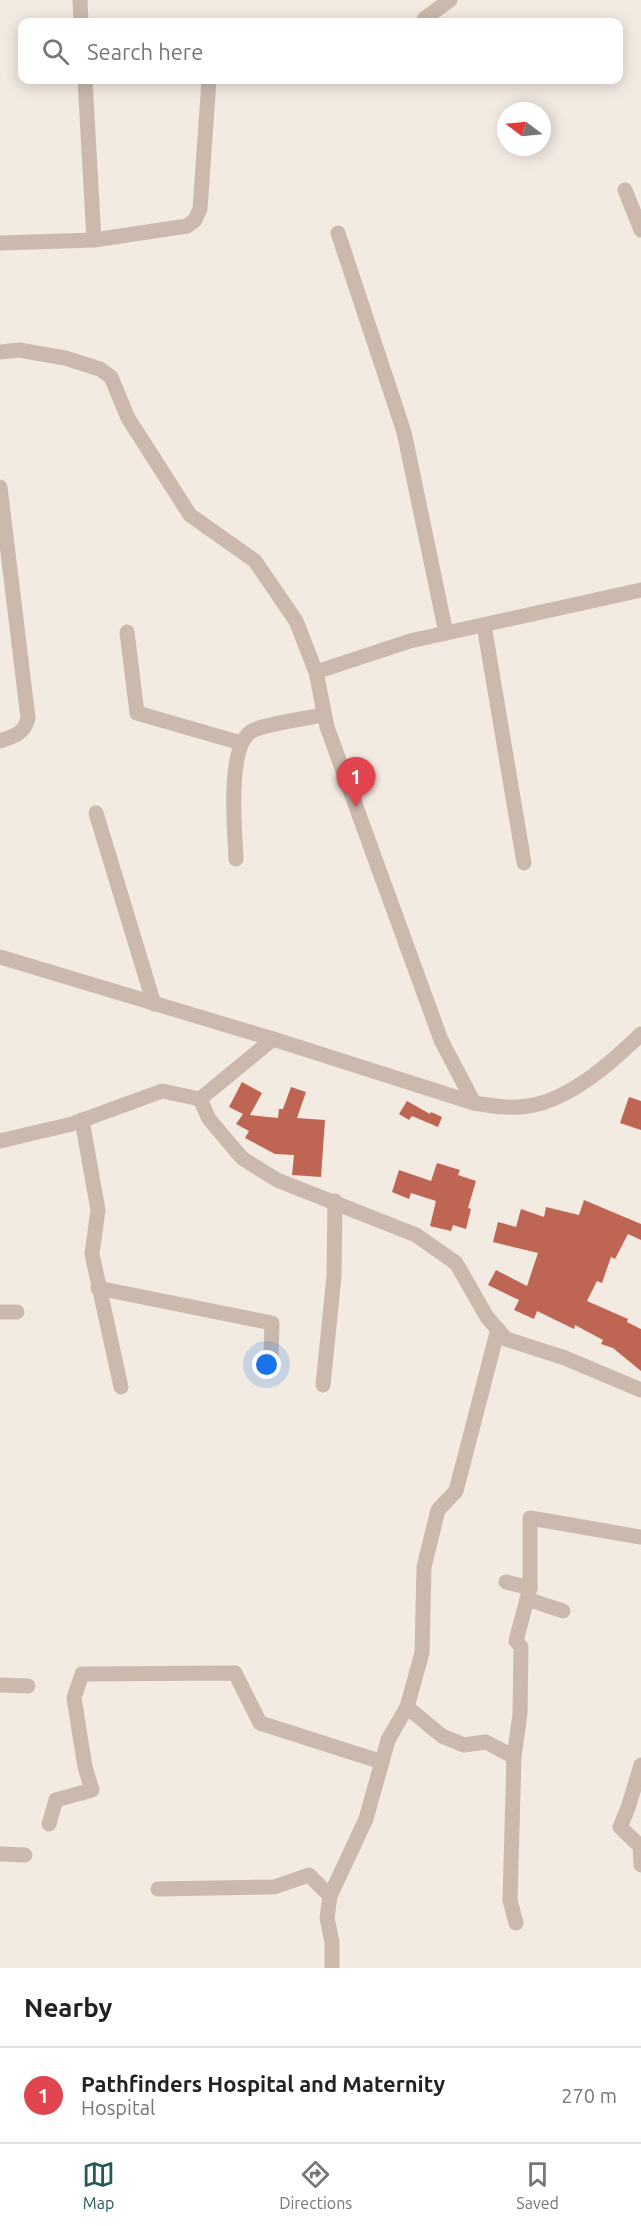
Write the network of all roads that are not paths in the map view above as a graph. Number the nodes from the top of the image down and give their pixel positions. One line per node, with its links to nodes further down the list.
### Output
1 (80, 0): 3 (street)
2 (450, 0): 4 (street)
3 (81, 18)
4 (425, 18)
5 (84, 84): 10 (street)
6 (209, 84): 10 (street)
7 (625, 190): 8 (street)
8 (641, 230)
9 (338, 233): 17 (street)
10 (94, 240): 11 (street)
11 (0, 243)
12 (0, 352): 18 (street)
13 (0, 487): 20 (street)
14 (641, 590): 15 (street)
15 (484, 625): 17 (street); 24 (street)
16 (127, 632): 21 (street)
17 (446, 633): 18 (street)
18 (316, 672): 19 (street)
19 (324, 715): 21 (street); 30 (street)
20 (0, 741)
21 (241, 743): 23 (street)
22 (96, 813): 26 (street)
23 (236, 859)
24 (524, 863)
25 (0, 957): 26 (street)
26 (154, 1004): 28 (street)
27 (641, 1035): 30 (street)
28 (273, 1039): 29 (street); 30 (street)
29 (200, 1099): 31 (street); 33 (street)
30 (474, 1103)
31 (82, 1120): 32 (street); 34 (street)
32 (0, 1141)
33 (335, 1201): 37 (street); 39 (street)
34 (98, 1288): 38 (street); 40 (street)
35 (0, 1312): 36 (street)
36 (17, 1312)
37 (498, 1329): 41 (street); 48 (street)
38 (271, 1356)
39 (323, 1385)
40 (121, 1387)
41 (641, 1390)
42 (641, 1537): 44 (street)
43 (506, 1582): 44 (street)
44 (528, 1594): 45 (street); 49 (street)
45 (563, 1611)
46 (0, 1685): 47 (street)
47 (28, 1686)
48 (407, 1707): 49 (street); 50 (street)
49 (514, 1757): 58 (street)
50 (382, 1762): 52 (street); 57 (street)
51 (641, 1765): 55 (street)
52 (49, 1824)
53 (0, 1854): 54 (street)
54 (25, 1855)
55 (641, 1865)
56 (158, 1889): 57 (street)
57 (330, 1896): 59 (street)
58 (516, 1923)
59 (333, 1968)

